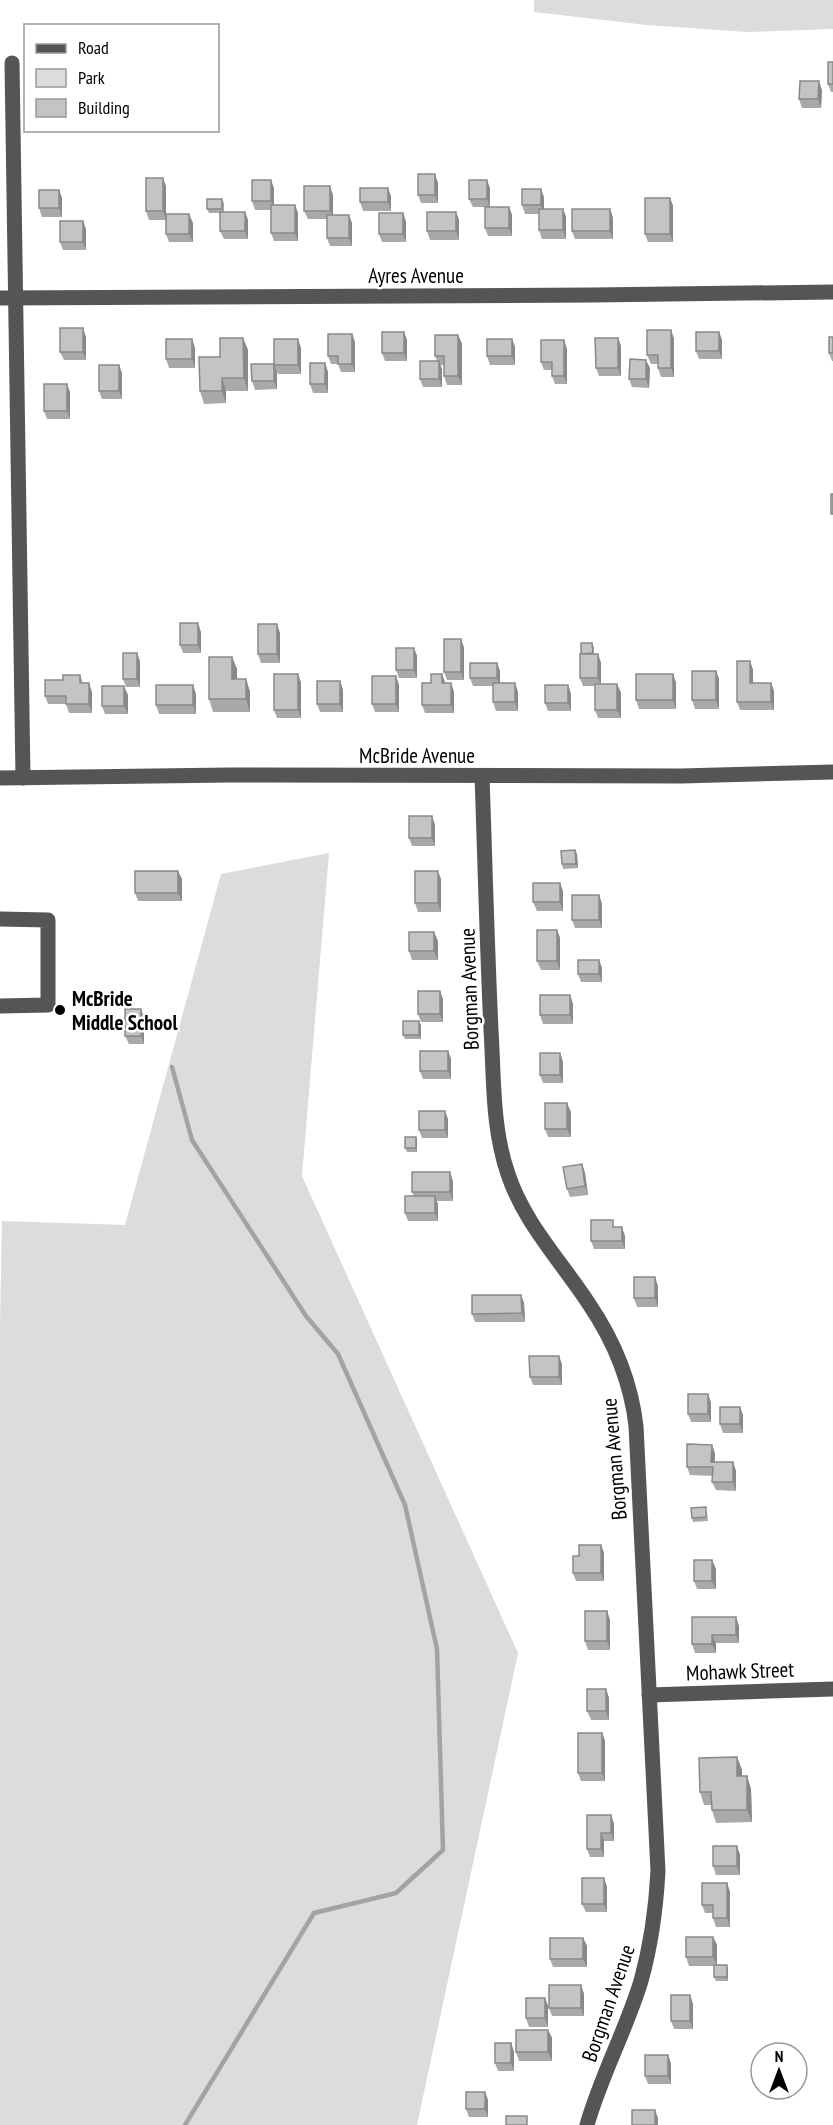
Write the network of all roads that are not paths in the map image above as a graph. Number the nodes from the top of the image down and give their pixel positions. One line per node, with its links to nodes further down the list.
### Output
1 (12, 63): 3 (street)
2 (833, 292): 3 (street, Ayres Avenue)
3 (16, 297): 4 (street, Ayres Avenue); 8 (street)
4 (0, 298)
5 (833, 772): 6 (street, McBride Avenue)
6 (482, 776): 8 (street, McBride Avenue); 12 (street, Borgman Avenue)
7 (0, 778): 8 (street, McBride Avenue)
8 (23, 778)
9 (0, 919): 10 (street)
10 (0, 1006)
11 (833, 1689): 12 (street, Mohawk Street)
12 (649, 1695): 13 (street, Borgman Avenue)
13 (587, 2125)

